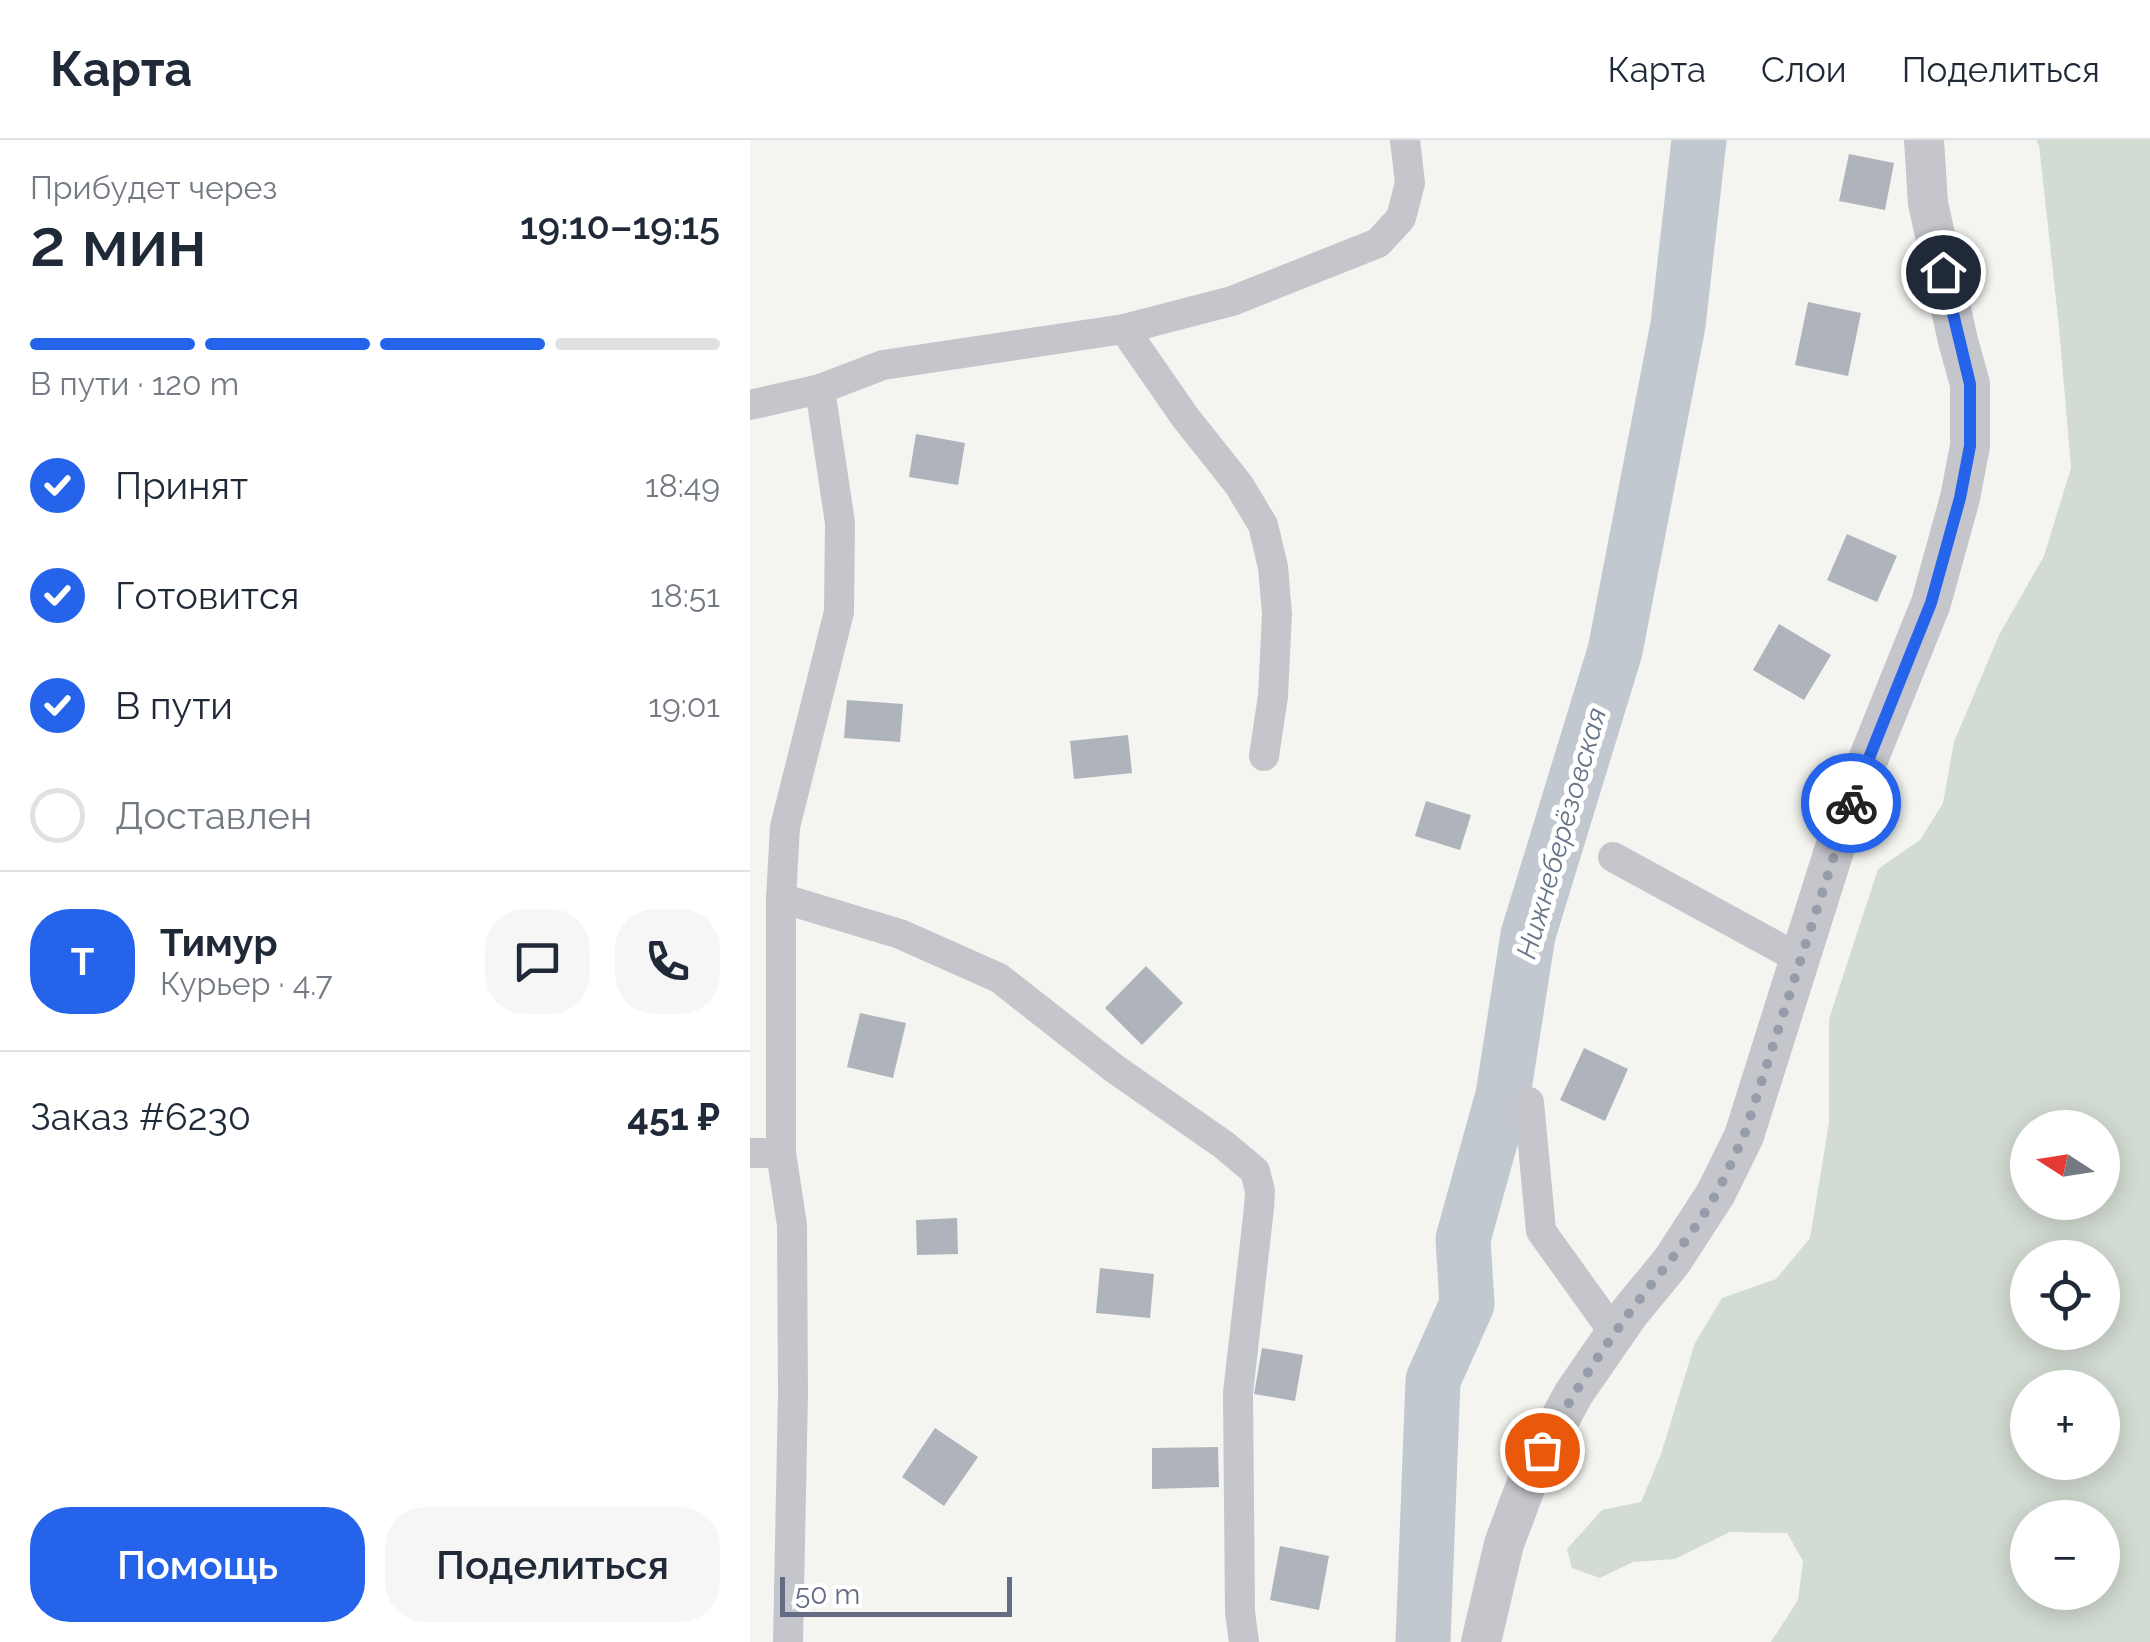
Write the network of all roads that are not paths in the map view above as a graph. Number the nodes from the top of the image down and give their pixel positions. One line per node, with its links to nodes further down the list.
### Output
1 (1405, 140): 3 (street)
2 (1924, 140): 9 (street)
3 (1124, 329): 4 (street); 6 (street)
4 (820, 390): 5 (street); 8 (street)
5 (750, 405)
6 (1264, 756)
7 (1613, 856): 9 (street)
8 (781, 898): 12 (street); 15 (street)
9 (1800, 960): 13 (street)
10 (1529, 1102): 13 (street)
11 (750, 1153): 12 (street)
12 (781, 1153): 14 (street)
13 (1615, 1334): 16 (street)
14 (788, 1642)
15 (1244, 1642)
16 (1481, 1642)

